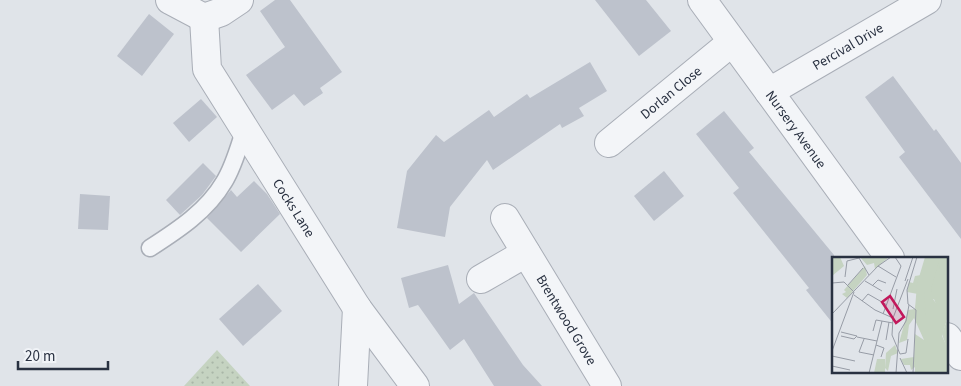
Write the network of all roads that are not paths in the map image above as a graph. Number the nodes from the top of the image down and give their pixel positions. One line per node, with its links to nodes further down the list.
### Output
1 (170, 0): 5 (street)
2 (240, 0): 5 (street)
3 (702, 0): 6 (street, Nursery Avenue)
4 (927, 0): 7 (street, Percival Drive)
5 (204, 18): 8 (street, Cocks Lane)
6 (732, 42): 7 (street, Nursery Avenue); 9 (street, Dorlan Close)
7 (769, 92): 13 (street, Nursery Avenue)
8 (245, 128): 11 (lane); 15 (street, Cocks Lane)
9 (609, 143)
10 (505, 218): 12 (street, Brentwood Grove)
11 (150, 248)
12 (526, 252): 14 (street); 20 (street, Brentwood Grove)
13 (889, 257)
14 (482, 279)
15 (357, 308): 18 (street); 19 (street, Cocks Lane)
16 (948, 338): 17 (street)
17 (961, 356)
18 (353, 386)
19 (415, 386)
20 (607, 386)

